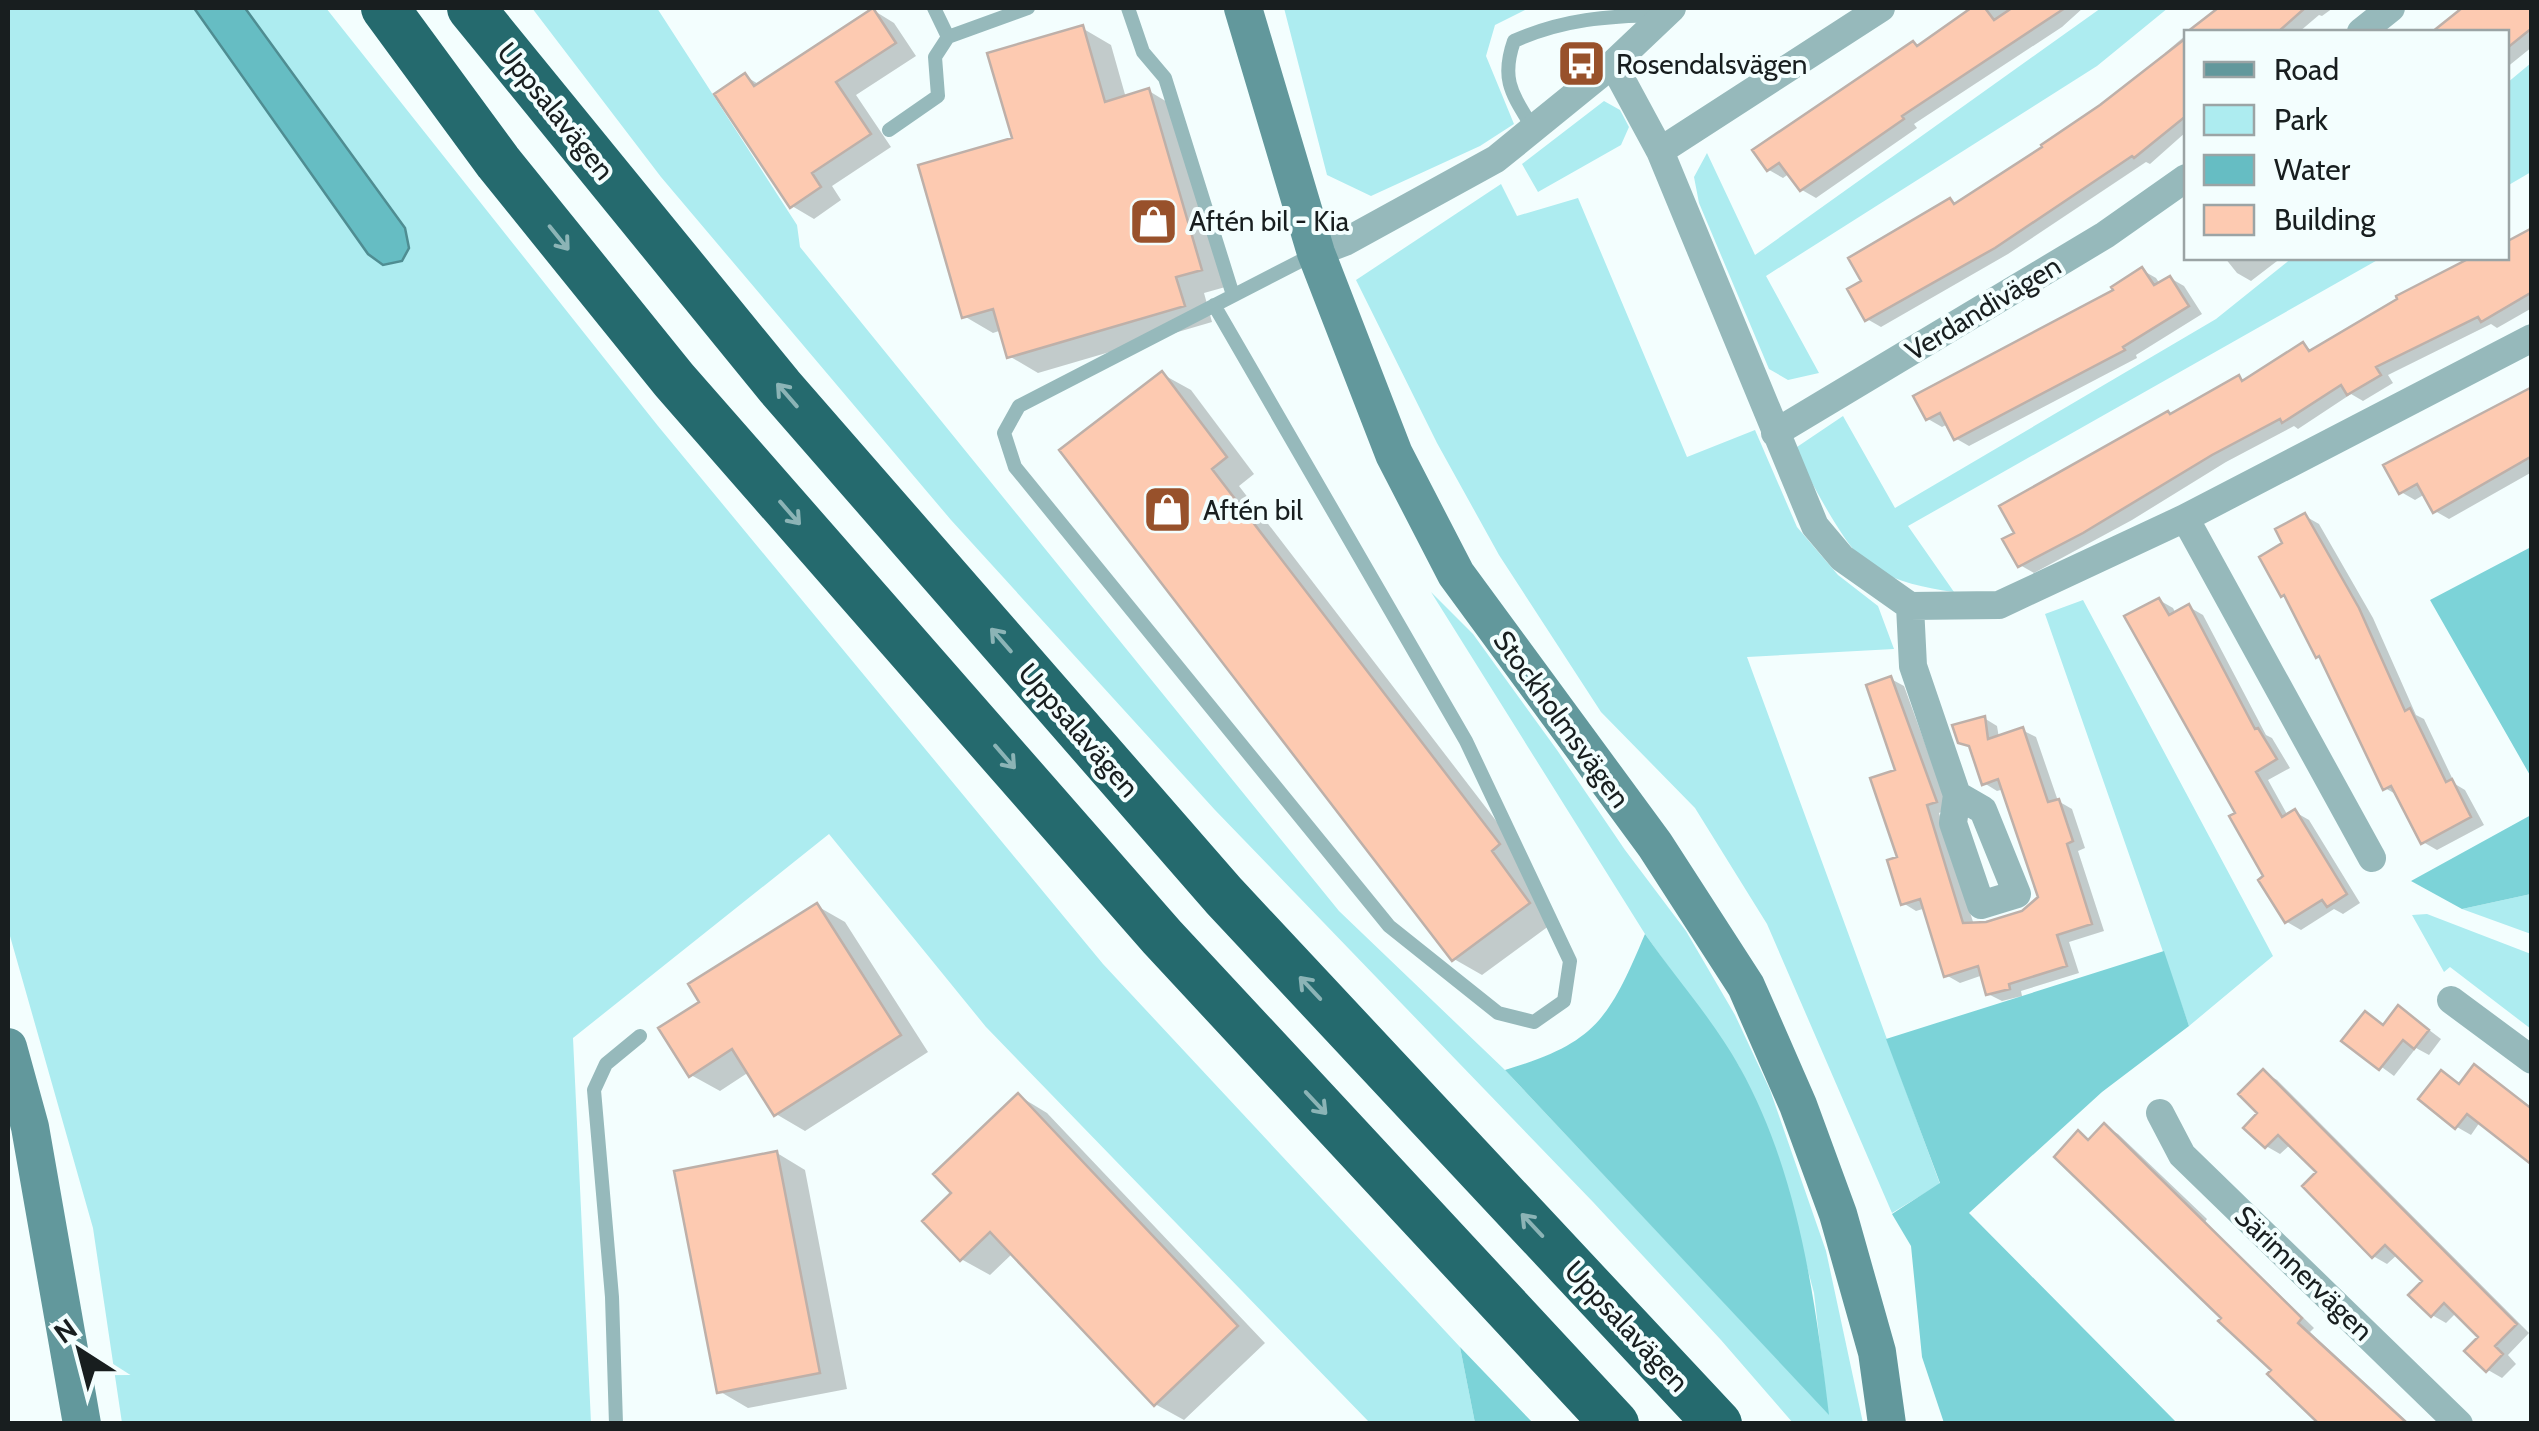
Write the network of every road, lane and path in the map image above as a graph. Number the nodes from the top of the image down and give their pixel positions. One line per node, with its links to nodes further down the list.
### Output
1 (365, 8): 17 (highway)
2 (386, 8): 17 (highway)
3 (472, 8): 36 (highway, Uppsalavägen, one-way to 3)
4 (934, 8): 12 (lane)
5 (1028, 8): 12 (lane)
6 (1128, 8): 20 (lane)
7 (1243, 8): 19 (main road, Stockholmsvägen)
8 (1880, 8): 16 (street)
9 (2391, 8): 11 (street)
10 (1669, 11): 13 (street); 15 (lane)
11 (2364, 30)
12 (948, 36): 14 (lane)
13 (1612, 64): 15 (street); 16 (street)
14 (889, 130)
15 (1534, 130): 19 (street)
16 (1660, 151): 23 (street)
17 (498, 162): 35 (highway, one-way to 35)
18 (2184, 179): 23 (street, Verdandivägen)
19 (1316, 253): 20 (lane); 37 (main road, Stockholmsvägen)
20 (1233, 295): 21 (lane)
21 (1214, 305): 21 (lane)
22 (2532, 338): 24 (street)
23 (1775, 433): 25 (street)
24 (2185, 518): 25 (street); 27 (street)
25 (1910, 606): 26 (street)
26 (1957, 795)
27 (2372, 858)
28 (2451, 1000): 31 (street)
29 (640, 1036): 34 (lane)
30 (8, 1048): 33 (main road)
31 (2532, 1060)
32 (2160, 1113): 38 (street, Särimnervägen)
33 (82, 1424)
34 (616, 1424)
35 (1615, 1424)
36 (1718, 1424)
37 (1888, 1424)
38 (2459, 1424)

